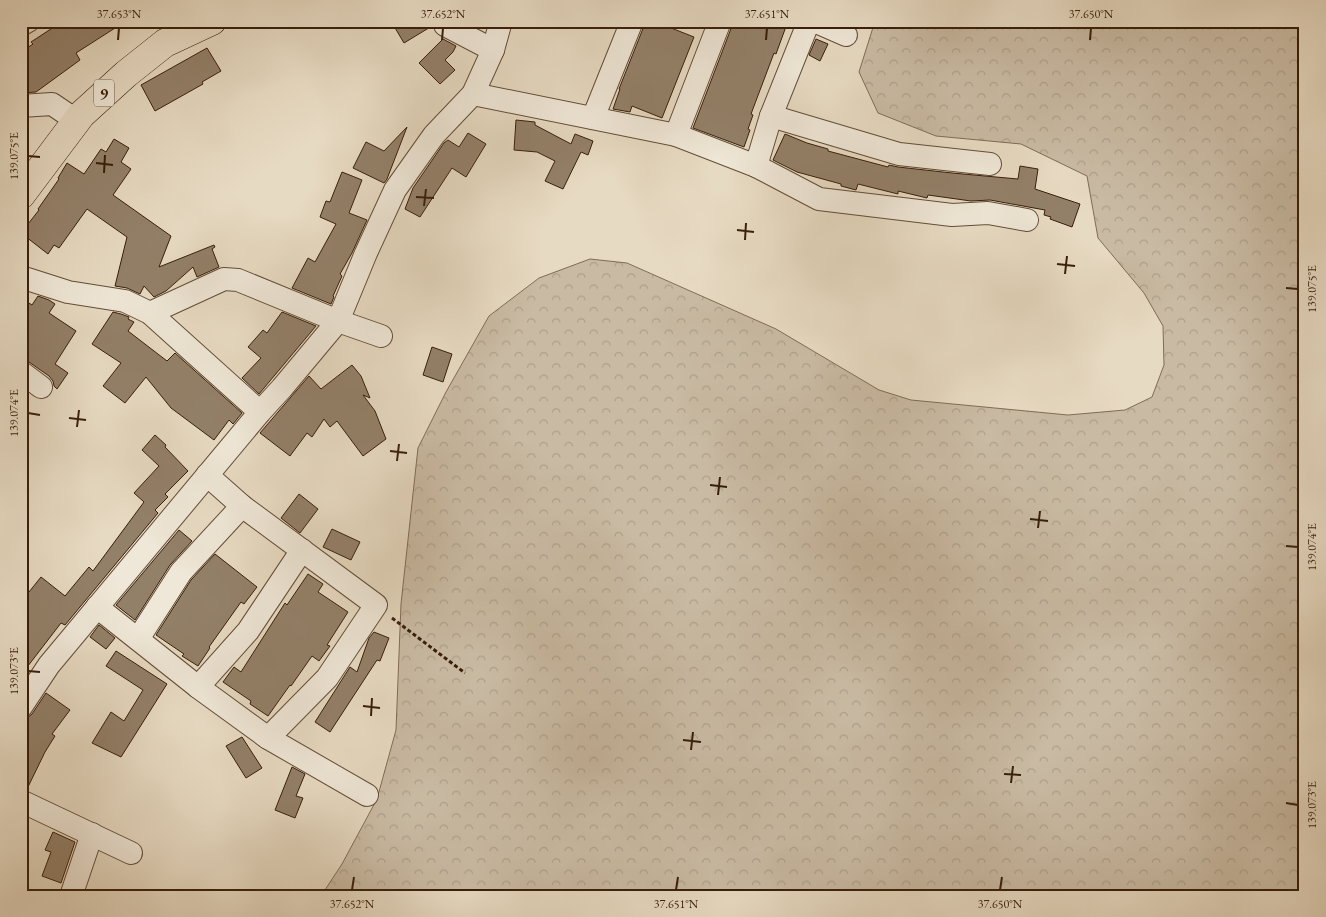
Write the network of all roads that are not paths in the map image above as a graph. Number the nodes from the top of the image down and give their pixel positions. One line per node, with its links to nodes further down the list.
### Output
1 (28, 21): 8 (street)
2 (212, 21): 16 (main road, 9)
3 (501, 21): 11 (street)
4 (632, 21): 15 (street)
5 (720, 21): 17 (street)
6 (809, 21): 14 (street)
7 (814, 21): 10 (street)
8 (21, 25)
9 (445, 25): 11 (street)
10 (846, 35)
11 (493, 50): 12 (street)
12 (474, 94): 15 (street); 24 (street)
13 (21, 106): 16 (street)
14 (771, 116): 18 (street); 19 (street)
15 (593, 118): 17 (street)
16 (77, 121): 20 (main road, 9)
17 (676, 135): 19 (street)
18 (990, 164)
19 (756, 166): 21 (street)
20 (21, 194)
21 (1027, 220)
22 (21, 277): 23 (street)
23 (150, 313): 24 (street); 28 (street)
24 (338, 321): 25 (street); 28 (street)
25 (381, 336)
26 (21, 372): 27 (street)
27 (41, 387)
28 (260, 412): 29 (street)
29 (207, 475): 30 (street); 32 (street)
30 (242, 506): 31 (street); 33 (street)
31 (302, 550): 34 (street); 36 (street)
32 (97, 607): 33 (street); 35 (street)
33 (138, 639): 34 (street)
34 (198, 687): 36 (street)
35 (21, 707)
36 (268, 738): 37 (street)
37 (367, 794)
38 (21, 801): 39 (street)
39 (92, 834): 40 (street); 41 (street)
40 (131, 853)
41 (71, 896)

